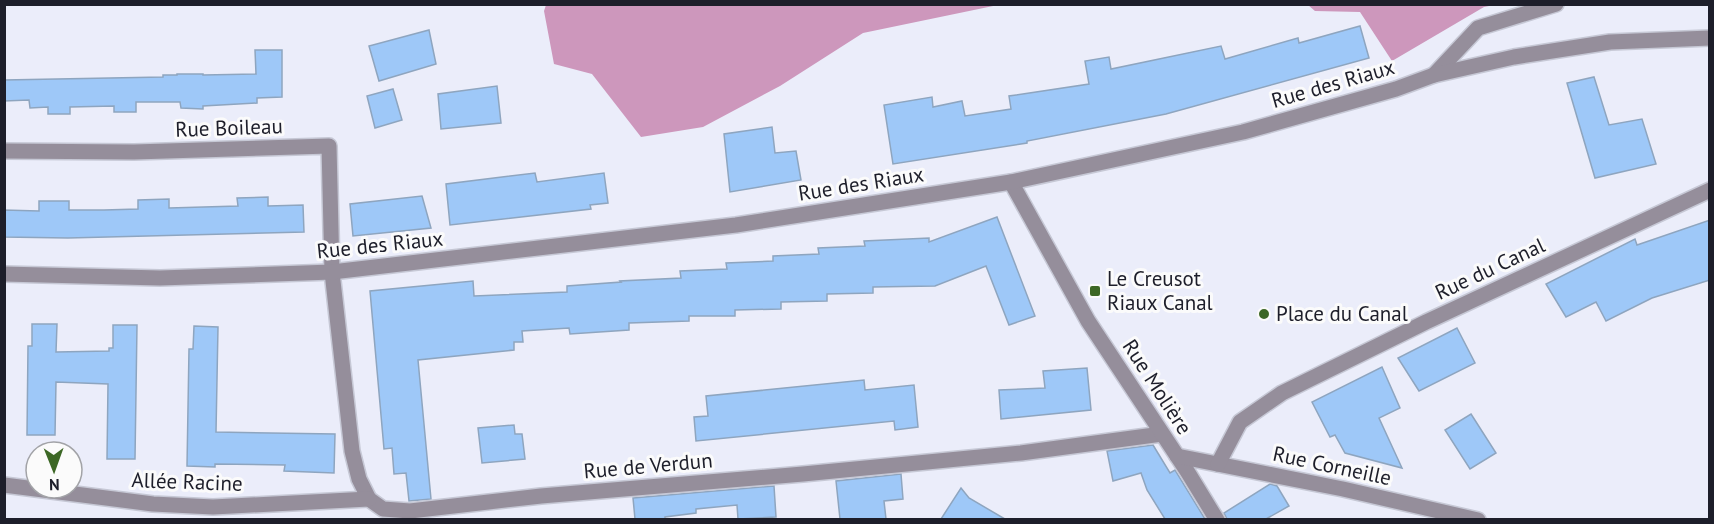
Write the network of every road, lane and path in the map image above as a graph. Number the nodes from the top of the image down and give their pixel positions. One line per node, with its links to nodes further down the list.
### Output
1 (1556, 4): 3 (street)
2 (1710, 38): 3 (street, Rue des Riaux)
3 (1434, 75): 5 (street, Rue des Riaux)
4 (4, 151): 7 (street, Rue Boileau)
5 (1011, 182): 7 (street, Rue des Riaux); 9 (street, Rue Molière)
6 (1710, 190): 11 (street, Rue du Canal)
7 (333, 272): 8 (street, Rue des Riaux); 13 (street)
8 (4, 274)
9 (1162, 434): 10 (street, Rue Molière); 13 (street, Rue de Verdun)
10 (1177, 456): 11 (street, Rue Corneille); 14 (street, Rue Molière)
11 (1218, 464): 15 (street, Rue Corneille)
12 (4, 485): 13 (street, Allée Racine)
13 (369, 498)
14 (1217, 519)
15 (1478, 519)

